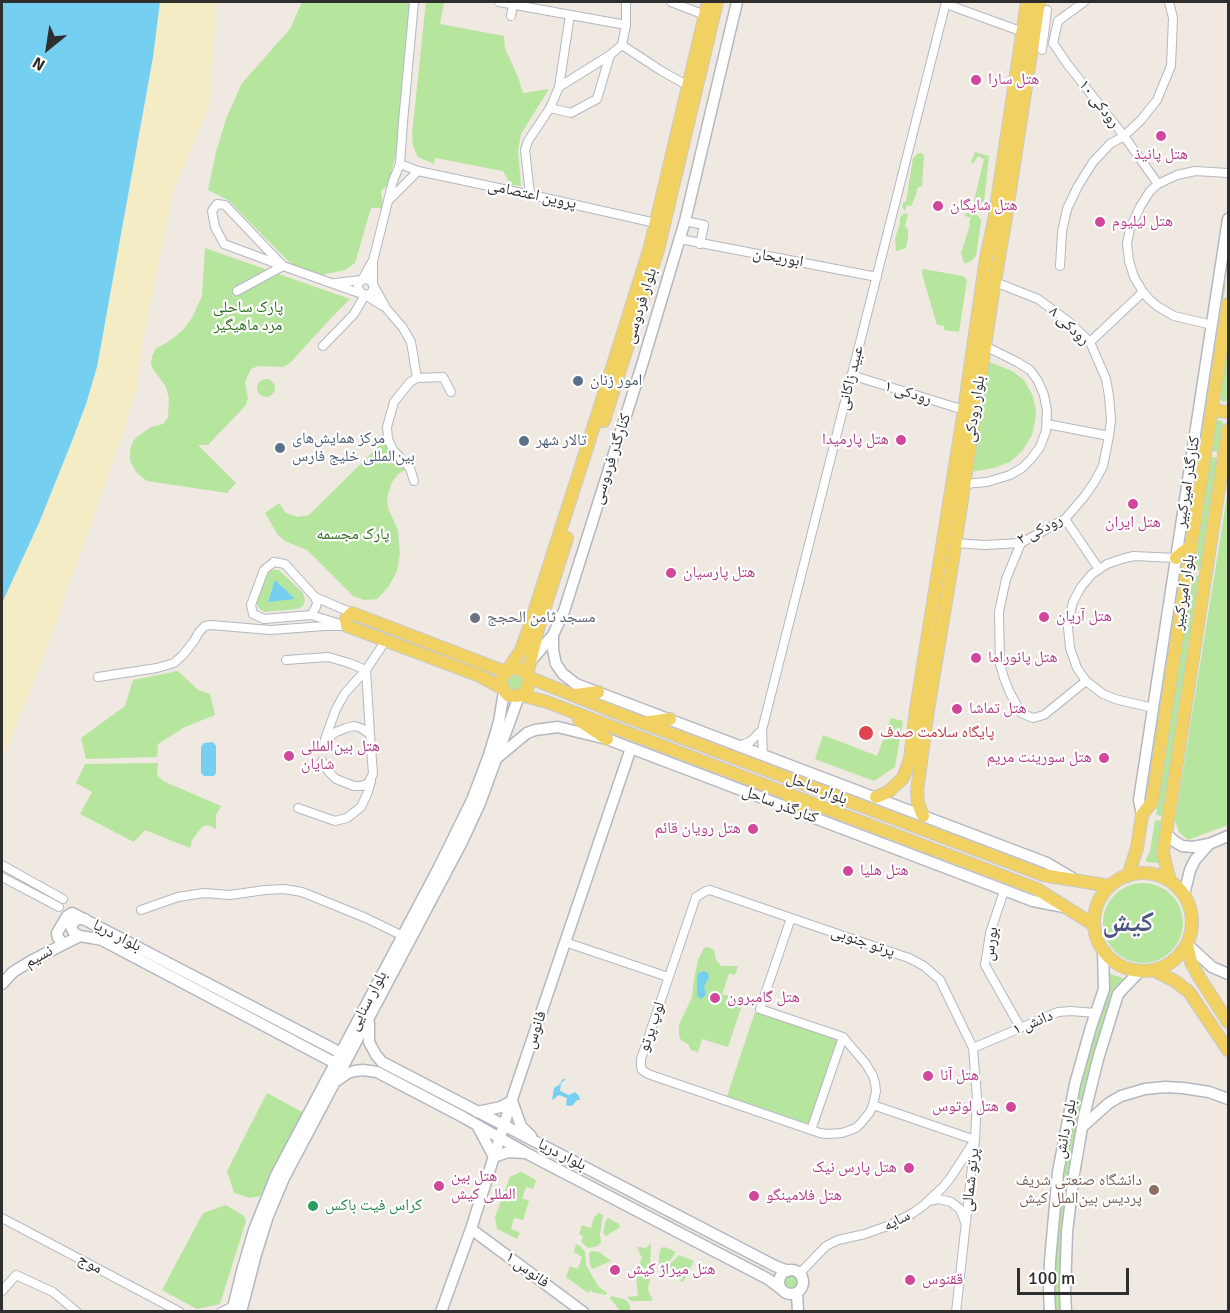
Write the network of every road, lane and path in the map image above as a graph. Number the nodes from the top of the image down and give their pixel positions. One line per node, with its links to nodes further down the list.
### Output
1 (414, 2): 27 (street)
2 (499, 2): 11 (street)
3 (628, 2): 17 (street)
4 (671, 2): 14 (street)
5 (708, 2): 14 (main road, بلوار فردوسی)
6 (717, 2): 24 (main road, بلوار فردوسی)
7 (737, 2): 34 (street, کنارگذر فردوسی)
8 (1084, 2): 16 (street)
9 (1169, 2): 26 (street)
10 (946, 3): 18 (street); 41 (street, عبید زاکانی)
11 (513, 4): 13 (street); 15 (street)
12 (1038, 5): 16 (street); 18 (main road, بلوار رودکی); 21 (main road, بلوار رودکی)
13 (570, 15): 17 (street); 23 (street)
14 (705, 15): 24 (main road, بلوار فردوسی)
15 (511, 16)
16 (1058, 21): 19 (street)
17 (626, 25): 20 (street)
18 (1023, 32): 21 (main road); 58 (main road, بلوار رودکی)
19 (1053, 43): 21 (street); 26 (street, رودکی ۱۰)
20 (622, 45): 22 (street); 24 (street)
21 (1037, 50): 43 (main road, بلوار رودکی)
22 (610, 55): 23 (street); 25 (street)
23 (560, 87): 25 (street)
24 (693, 88): 35 (main road, بلوار فردوسی)
25 (550, 108): 31 (street)
26 (1124, 136): 30 (street, رودکی ۱۰); 40 (street)
27 (400, 164): 28 (street, پروین اعتصامی); 32 (street)
28 (418, 171): 31 (street, پروین اعتصامی); 32 (street)
29 (1228, 173): 30 (street)
30 (1158, 184): 47 (street)
31 (530, 194): 35 (street, پروین اعتصامی)
32 (387, 202): 38 (street)
33 (1228, 219): 51 (street, کنارگذر امیرکبیر)
34 (685, 221): 36 (street, کنارگذر فردوسی); 37 (street)
35 (660, 224): 80 (main road, بلوار فردوسی); 81 (main road, بلوار فردوسی)
36 (680, 239): 37 (street, ابوریحان); 76 (street, کنارگذر فردوسی)
37 (700, 244): 41 (street, ابوریحان)
38 (373, 261): 42 (street); 45 (street)
39 (283, 266): 39 (street); 44 (street); 46 (street)
40 (1060, 266)
41 (877, 277): 55 (street, عبید زاکانی)
42 (362, 280): 44 (street); 45 (street); 48 (street)
43 (995, 282): 52 (street, رودکی ۸); 54 (main road, بلوار رودکی)
44 (333, 283): 48 (street)
45 (373, 285): 48 (street); 50 (street)
46 (237, 291)
47 (1143, 292): 51 (street); 52 (street)
48 (364, 294): 50 (street); 53 (street)
49 (1228, 304): 59 (main road, بلوار امیرکبیر)
50 (386, 308): 56 (street)
51 (1212, 325): 70 (street, کنارگذر امیرکبیر)
52 (1090, 342): 63 (street, رودکی ۸)
53 (323, 346)
54 (985, 346): 61 (street); 65 (main road, بلوار رودکی)
55 (851, 375): 58 (street, رودکی ۱); 92 (street, عبید زاکانی)
56 (417, 378): 57 (street); 64 (street)
57 (451, 392)
58 (964, 410): 101 (main road, بلوار رودکی)
59 (1212, 410): 60 (main road); 69 (main road, بلوار امیرکبیر)
60 (1228, 412)
61 (1047, 424): 63 (street); 65 (street)
62 (1228, 430): 109 (main road, بلوار امیرکبیر)
63 (1109, 436): 66 (street, رودکی ۲)
64 (414, 481)
65 (964, 484): 67 (main road, بلوار رودکی)
66 (1065, 519): 68 (street, رودکی ۲); 71 (street)
67 (956, 543): 68 (street, رودکی ۲); 102 (main road, بلوار رودکی)
68 (1021, 543): 83 (street)
69 (1191, 546): 70 (main road); 106 (main road, بلوار امیرکبیر)
70 (1176, 558): 71 (street); 88 (street, کنارگذر امیرکبیر)
71 (1099, 569): 83 (street)
72 (315, 597): 73 (street); 74 (street); 74 (street)
73 (352, 613): 75 (main road); 80 (main road)
74 (310, 615): 75 (street)
75 (347, 626): 77 (main road); 82 (street)
76 (553, 635): 81 (street, کنارگذر فردوسی); 85 (street)
77 (386, 640): 79 (street); 84 (main road)
78 (286, 660): 79 (street)
79 (366, 670): 93 (street); 93 (street)
80 (507, 671): 81 (main road); 84 (main road)
81 (528, 672): 86 (main road); 87 (main road, بلوار ساحل)
82 (98, 677)
83 (1086, 681): 88 (street)
84 (503, 690): 86 (main road); 129 (street, بلوار سنایی)
85 (598, 692): 87 (main road); 90 (street)
86 (520, 695): 89 (main road, بلوار ساحل); 98 (street, بلوار سنایی)
87 (573, 695): 91 (main road, بلوار ساحل)
88 (1153, 708): 106 (street, کنارگذر امیرکبیر)
89 (563, 709): 94 (main road); 103 (main road, بلوار ساحل)
90 (670, 719): 91 (main road); 95 (street)
91 (642, 723): 116 (main road, بلوار ساحل)
92 (762, 730): 95 (street); 97 (street, عبید زاکانی)
93 (370, 734): 100 (street)
94 (607, 739): 96 (street, کنارگذر ساحل); 98 (street, کنارگذر ساحل)
95 (740, 746): 97 (street)
96 (631, 748): 107 (street, کنارگذر ساحل); 130 (street, فانوس)
97 (763, 755): 104 (street)
98 (497, 758): 140 (street, بلوار سنایی)
99 (322, 761): 100 (street)
100 (373, 774): 105 (street)
101 (903, 778): 102 (main road); 104 (main road)
102 (918, 785): 108 (main road, بلوار رودکی)
103 (786, 794): 107 (main road); 123 (main road, بلوار ساحل)
104 (876, 798): 108 (street)
105 (298, 808)
106 (1142, 815): 113 (main road, بلوار امیرکبیر)
107 (808, 816): 119 (street, کنارگذر ساحل)
108 (923, 816): 116 (street)
109 (1166, 833): 111 (street); 115 (main road, بلوار امیرکبیر)
110 (1228, 836): 111 (street)
111 (1209, 844): 120 (street)
112 (2, 865): 121 (street)
113 (1128, 876): 115 (main road); 117 (main road)
114 (2, 877): 122 (street)
115 (1170, 881): 120 (main road)
116 (1079, 882): 117 (main road, بلوار ساحل)
117 (1110, 886): 127 (main road)
118 (710, 890): 125 (street, پرتو جنوبی); 137 (street, لوپ پرتو)
119 (1004, 891): 123 (street, کنارگذر ساحل); 142 (street, بورس)
120 (1184, 895): 132 (main road)
121 (63, 899)
122 (59, 907)
123 (1069, 908): 127 (main road, بلوار ساحل)
124 (141, 910): 129 (street)
125 (791, 918): 143 (street); 144 (street, پرتو جنوبی)
126 (85, 919): 128 (street); 131 (street); 136 (street, بلوار دریا)
127 (1094, 925): 133 (main road)
128 (80, 936): 131 (street, نسیم); 136 (street, بلوار دریا)
129 (403, 936): 146 (street, بلوار سنایی)
130 (566, 942): 137 (street); 149 (street, فانوس)
131 (64, 944): 138 (street, نسیم)
132 (1187, 944): 134 (main road); 135 (street); 141 (main road)
133 (1103, 950): 134 (main road); 139 (street, بلوار دانش)
134 (1147, 971): 145 (main road); 154 (street, بلوار دانش)
135 (1228, 974)
136 (181, 975): 146 (street, بلوار دریا)
137 (668, 977): 155 (street, لوپ پرتو)
138 (2, 984)
139 (1095, 1013): 142 (street, دانش ۱); 177 (street, بلوار دانش)
140 (371, 1014): 147 (street, بلوار سنایی); 151 (street, بلوار دریا)
141 (1228, 1022)
142 (1020, 1028): 144 (street, دانش ۱)
143 (843, 1037): 150 (street); 155 (street)
144 (973, 1048): 157 (street, پرتو شمالی)
145 (1228, 1050)
146 (338, 1058): 169 (street, بلوار سنایی)
147 (332, 1087): 152 (street, بلوار دریا); 169 (street, بلوار سنایی)
148 (1228, 1099): 154 (street, بلوار دانش)
149 (512, 1101): 151 (street); 153 (street, فانوس); 158 (street)
150 (873, 1105): 155 (street, لوپ پرتو); 157 (street)
151 (477, 1112): 153 (street, بلوار دریا)
152 (476, 1124): 156 (street, بلوار دریا); 160 (street)
153 (504, 1125): 156 (street, فانوس); 158 (street, بلوار دریا)
154 (1082, 1127): 178 (street, بلوار دانش)
155 (811, 1130)
156 (500, 1138): 159 (street, بلوار دریا); 160 (street, فانوس)
157 (975, 1140): 161 (street, سایه); 163 (street, پرتو شمالی)
158 (535, 1141): 165 (street, بلوار دریا)
159 (528, 1154): 160 (street); 166 (street, بلوار دریا)
160 (494, 1157): 164 (street, فانوس)
161 (928, 1202): 163 (street); 165 (street, سایه)
162 (2, 1218): 171 (street, موج)
163 (965, 1225): 176 (street, پرتو شمالی)
164 (471, 1229): 173 (street, فانوس); 174 (street, فانوس ۱)
165 (794, 1272): 166 (street); 168 (street)
166 (780, 1288): 168 (street)
167 (2, 1291): 170 (street)
168 (796, 1293): 175 (street)
169 (235, 1310): 172 (street)
170 (77, 1311)
171 (181, 1311)
172 (221, 1311)
173 (441, 1311)
174 (583, 1311)
175 (798, 1311)
176 (956, 1311)
177 (1050, 1311)
178 (1066, 1311)

